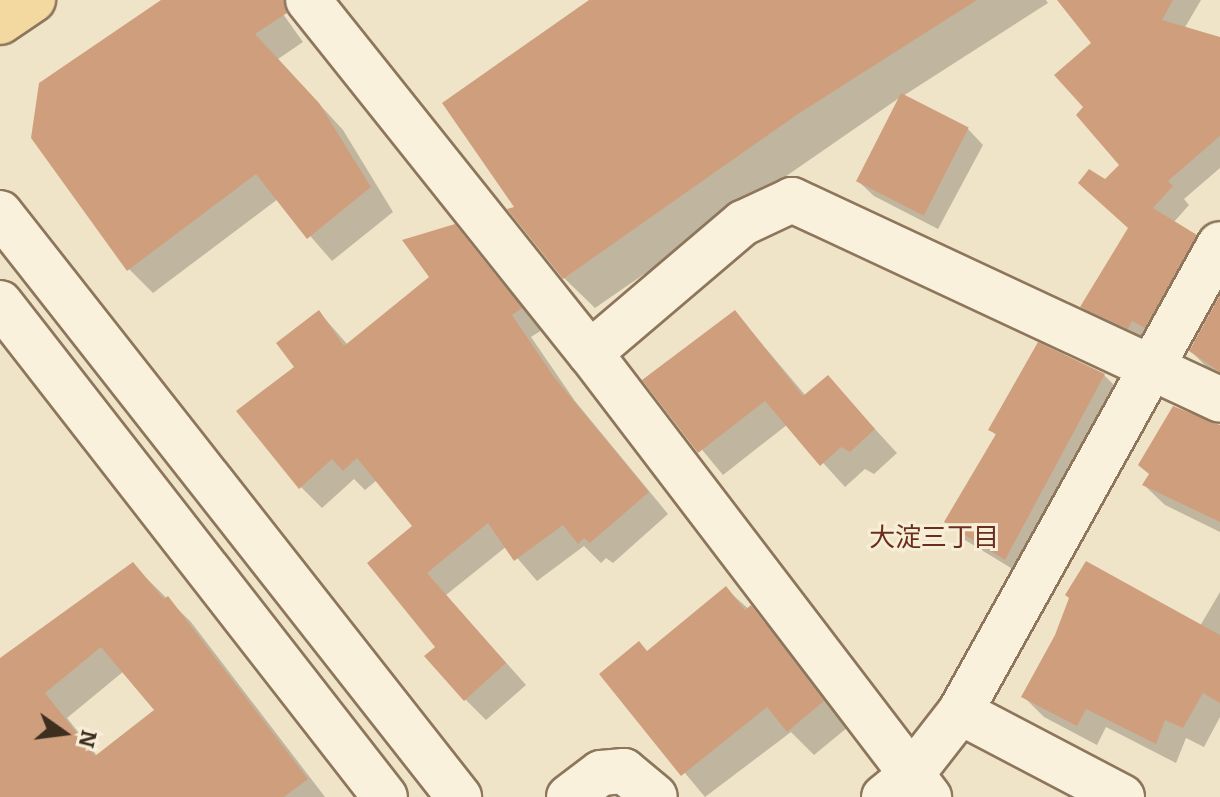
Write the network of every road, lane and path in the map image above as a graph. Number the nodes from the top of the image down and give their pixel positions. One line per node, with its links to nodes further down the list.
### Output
1 (33, 0): 3 (main road)
2 (308, 0): 7 (street)
3 (0, 22)
4 (0, 213): 13 (street)
5 (1220, 244): 8 (street)
6 (0, 303): 12 (street)
7 (590, 353): 8 (street); 11 (street)
8 (1155, 367): 9 (street); 10 (street)
9 (1220, 400)
10 (960, 712): 11 (street); 16 (street)
11 (908, 790)
12 (385, 797)
13 (459, 797)
14 (569, 797): 15 (street)
15 (655, 797)
16 (1122, 797)

